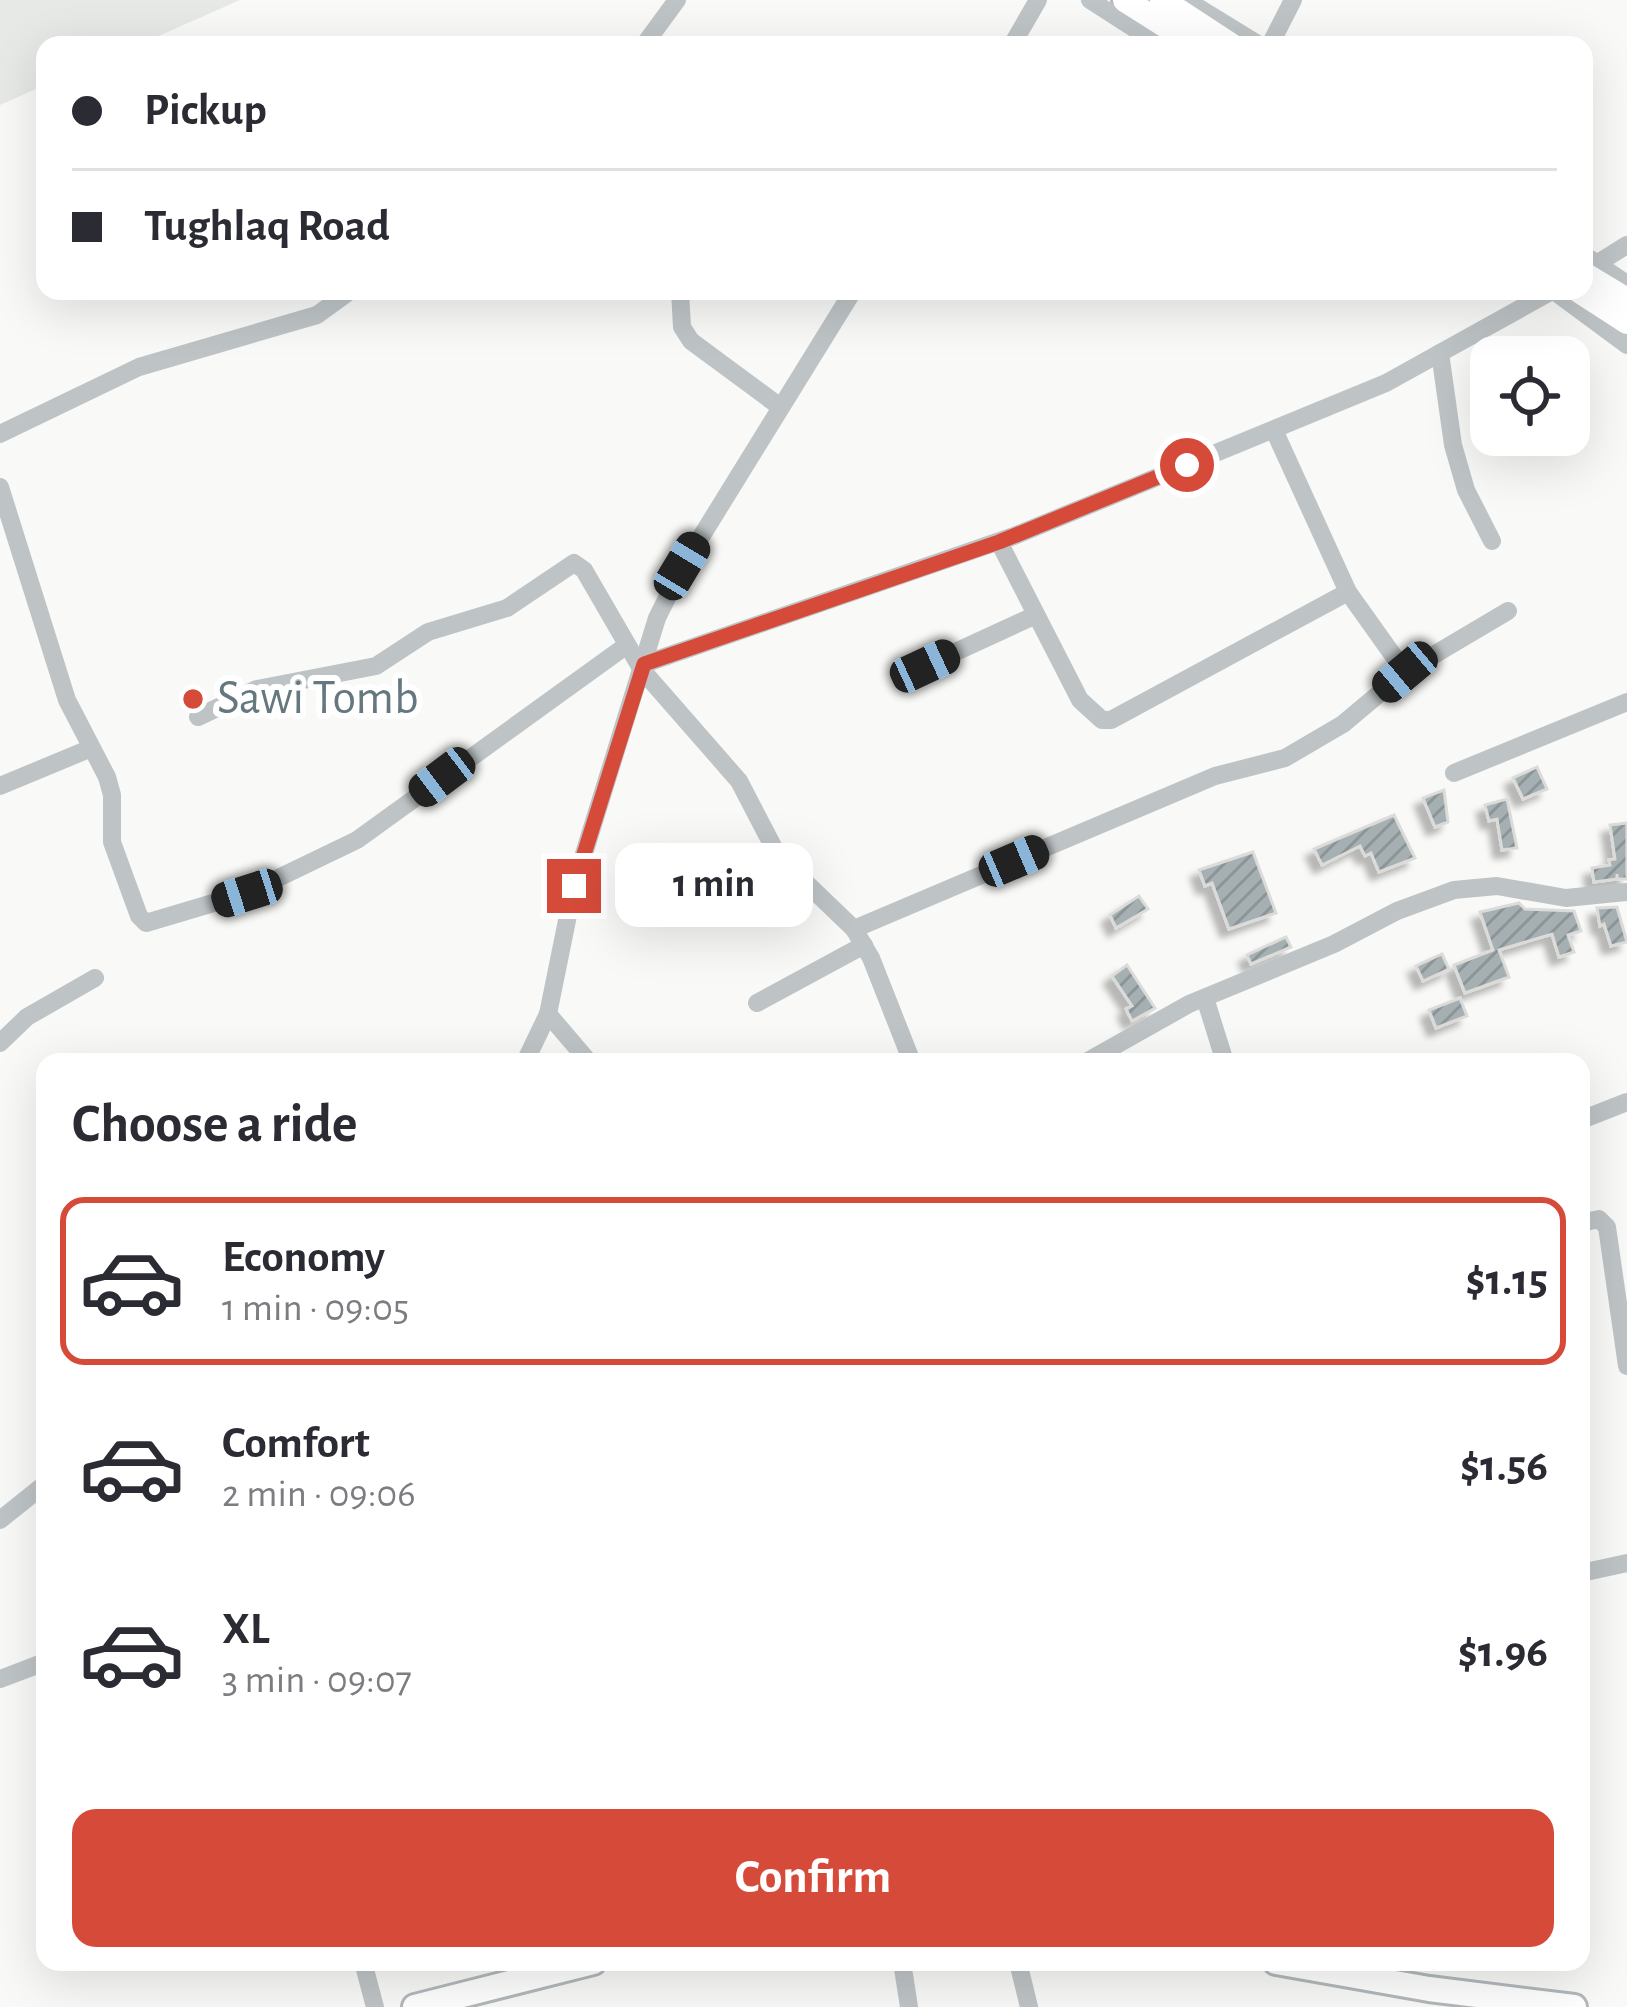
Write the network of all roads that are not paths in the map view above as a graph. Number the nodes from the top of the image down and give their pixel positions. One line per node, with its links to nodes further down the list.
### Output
1 (677, 0): 8 (street)
2 (1038, 0): 9 (street)
3 (1090, 0): 10 (street)
4 (1125, 0): 11 (main road)
5 (1162, 0): 12 (main road)
6 (1186, 0): 13 (street)
7 (1293, 0): 14 (street)
8 (651, 36)
9 (1017, 36)
10 (1146, 36)
11 (1182, 36)
12 (1218, 36)
13 (1244, 36)
14 (1275, 36)
15 (1627, 245): 16 (street)
16 (1593, 263)
17 (1593, 269): 19 (street)
18 (1593, 271): 26 (main road)
19 (1627, 284)
20 (336, 300): 32 (street)
21 (680, 300): 30 (street)
22 (847, 300): 30 (street)
23 (1537, 300): 29 (street)
24 (1566, 300): 28 (street)
25 (1593, 300): 27 (main road)
26 (1627, 300)
27 (1627, 322)
28 (1627, 344)
29 (1440, 353): 31 (street); 36 (street)
30 (779, 406): 42 (street)
31 (1274, 430): 35 (street); 37 (street)
32 (0, 434)
33 (0, 487): 34 (street)
34 (7, 537): 46 (street)
35 (999, 542): 39 (street); 42 (street)
36 (1492, 542)
37 (1348, 592): 39 (street); 43 (street)
38 (1508, 611): 43 (street)
39 (1036, 615): 41 (street)
40 (627, 645): 42 (street); 45 (street); 46 (street)
41 (925, 666)
42 (643, 667): 50 (street); 54 (street)
43 (1405, 672): 50 (street)
44 (1627, 701): 47 (street)
45 (198, 717)
46 (89, 749): 48 (street)
47 (1454, 773)
48 (0, 786)
49 (1627, 892): 52 (street)
50 (859, 937): 53 (street); 58 (street)
51 (95, 978): 55 (street)
52 (1205, 998): 59 (street); 60 (street)
53 (757, 1003)
54 (548, 1014): 56 (street); 57 (street)
55 (0, 1043)
56 (529, 1053)
57 (581, 1053)
58 (908, 1053)
59 (1103, 1053)
60 (1222, 1053)
61 (1627, 1102): 62 (street)
62 (1590, 1116)
63 (1590, 1221): 64 (street)
64 (1622, 1294): 65 (street)
65 (1627, 1366)
66 (36, 1491): 67 (street)
67 (0, 1520)
68 (1627, 1564): 69 (street)
69 (1590, 1571)
70 (36, 1665): 71 (street)
71 (0, 1679)
72 (365, 1971): 79 (street)
73 (564, 1971): 77 (main road)
74 (904, 1971): 81 (street)
75 (1020, 1971): 82 (street)
76 (1341, 1971): 78 (main road)
77 (479, 1998): 80 (main road)
78 (1496, 2001): 83 (main road)
79 (375, 2007)
80 (415, 2007)
81 (910, 2007)
82 (1029, 2007)
83 (1574, 2007)

